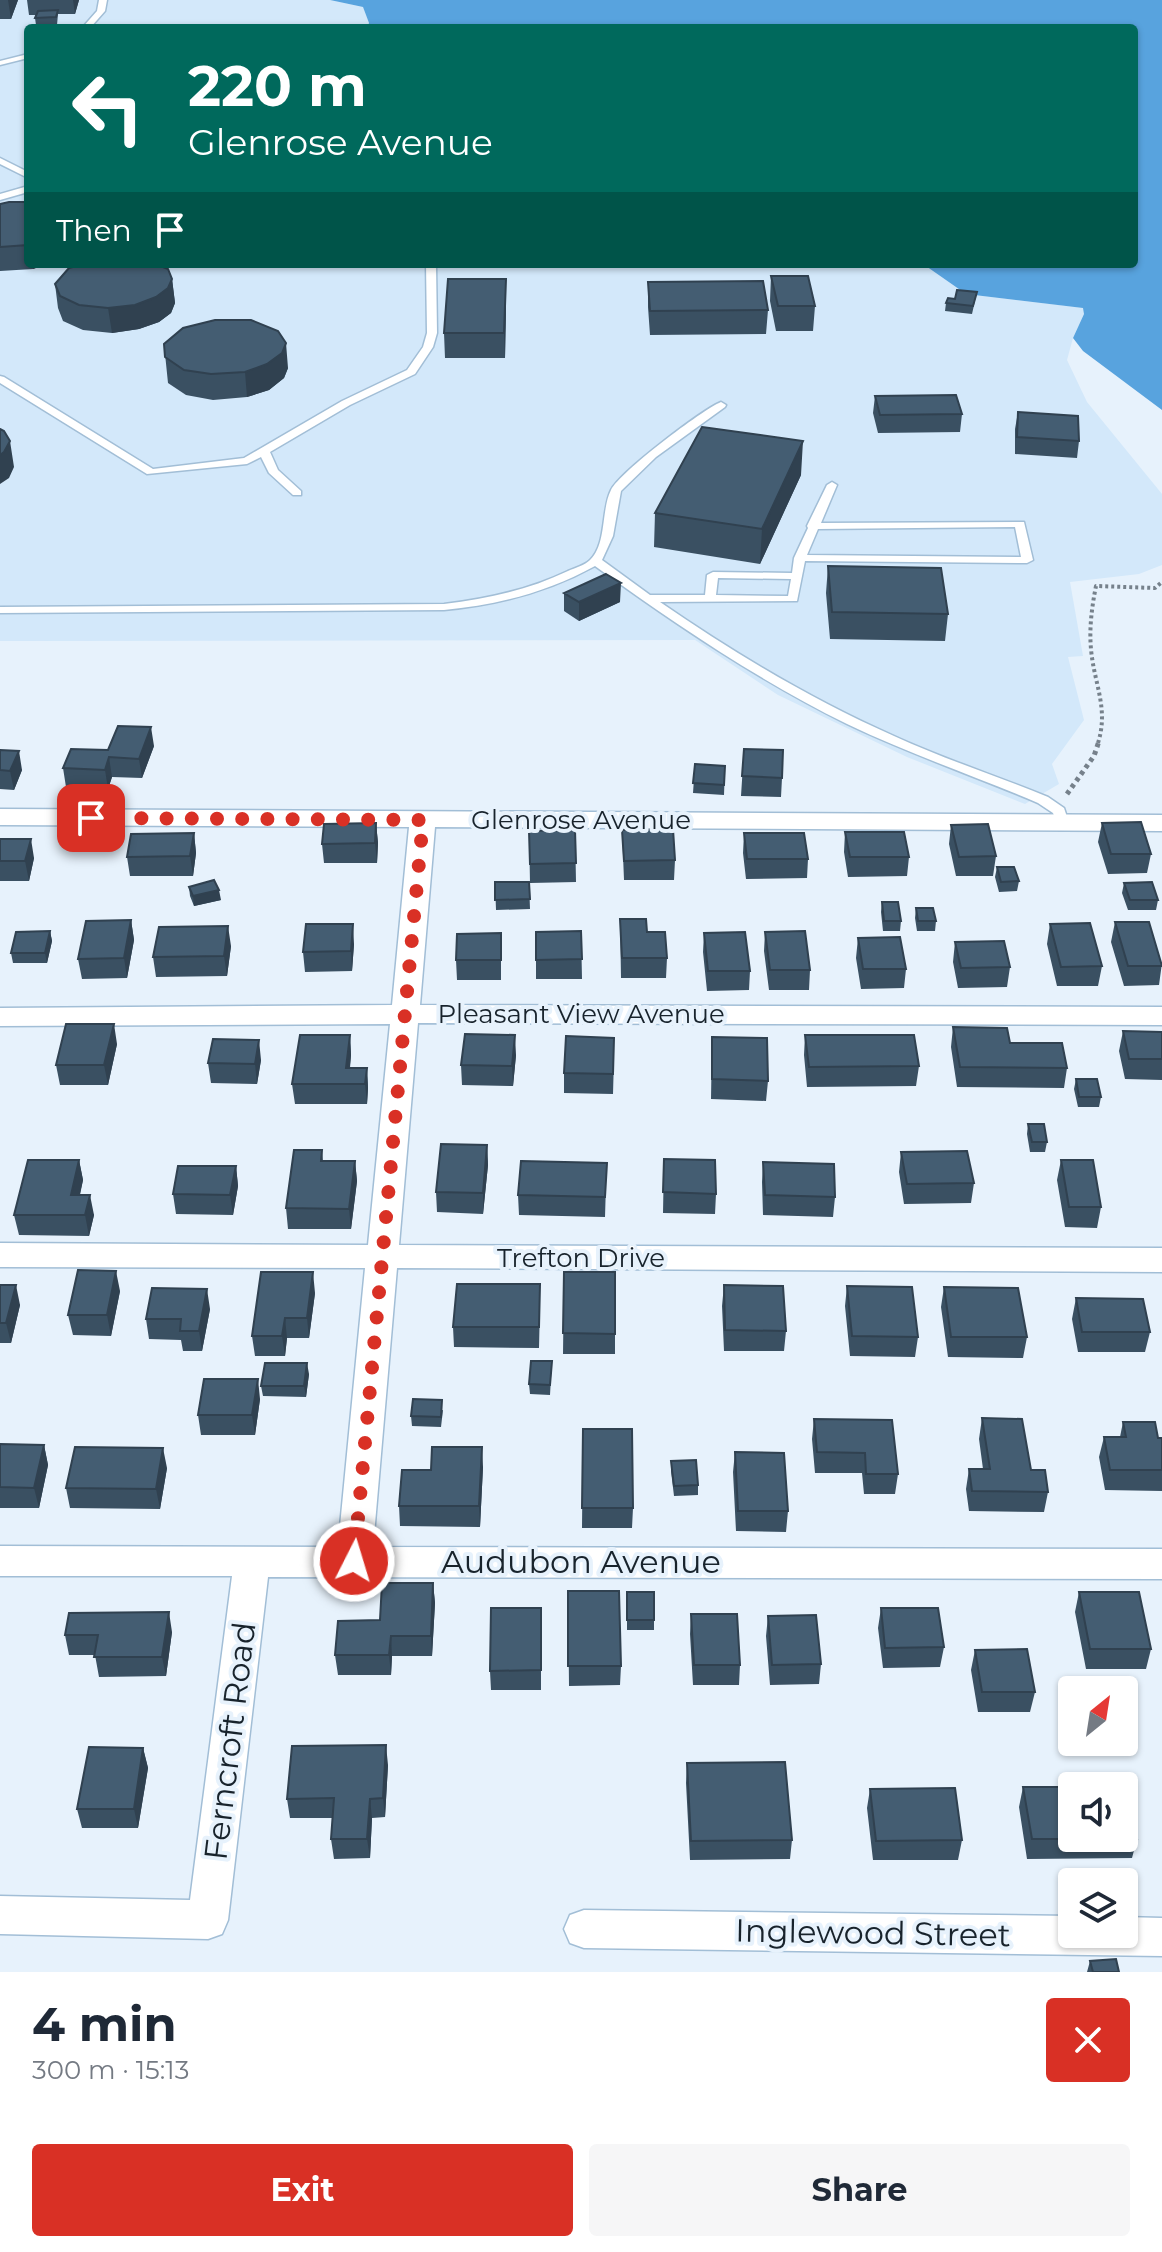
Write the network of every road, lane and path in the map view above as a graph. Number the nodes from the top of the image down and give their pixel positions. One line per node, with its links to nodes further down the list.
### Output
1 (103, 0): 2 (lane)
2 (90, 24)
3 (24, 57): 4 (lane)
4 (0, 63)
5 (0, 161): 6 (lane)
6 (24, 173)
7 (24, 190): 8 (lane)
8 (0, 197)
9 (431, 268): 12 (lane)
10 (0, 379): 12 (lane)
11 (721, 405): 17 (lane)
12 (264, 451): 14 (lane)
13 (832, 485): 15 (lane)
14 (297, 493)
15 (812, 526): 16 (lane); 16 (lane)
16 (800, 558): 18 (lane)
17 (596, 561): 20 (lane); 22 (lane)
18 (796, 576): 21 (lane); 21 (lane)
19 (1162, 582): 25 (path)
20 (646, 598): 21 (lane); 25 (lane)
21 (710, 598)
22 (0, 610)
23 (0, 817): 24 (street, Glenrose Avenue)
24 (423, 820): 25 (street, Glenrose Avenue); 27 (street)
25 (1063, 823): 26 (street, Glenrose Avenue)
26 (1162, 823)
27 (405, 1014): 28 (street, Pleasant View Avenue); 29 (street, Pleasant View Avenue); 31 (street)
28 (1162, 1016)
29 (0, 1017)
30 (0, 1255): 31 (street, Trefton Drive)
31 (383, 1257): 32 (street, Trefton Drive); 35 (street)
32 (1162, 1260)
33 (0, 1561): 34 (street, Audubon Avenue)
34 (252, 1561): 35 (street, Audubon Avenue); 37 (street, Ferncroft Road)
35 (354, 1561): 36 (street, Audubon Avenue)
36 (1162, 1564)
37 (0, 1915)
38 (584, 1929): 39 (street, Inglewood Street)
39 (1162, 1937)

